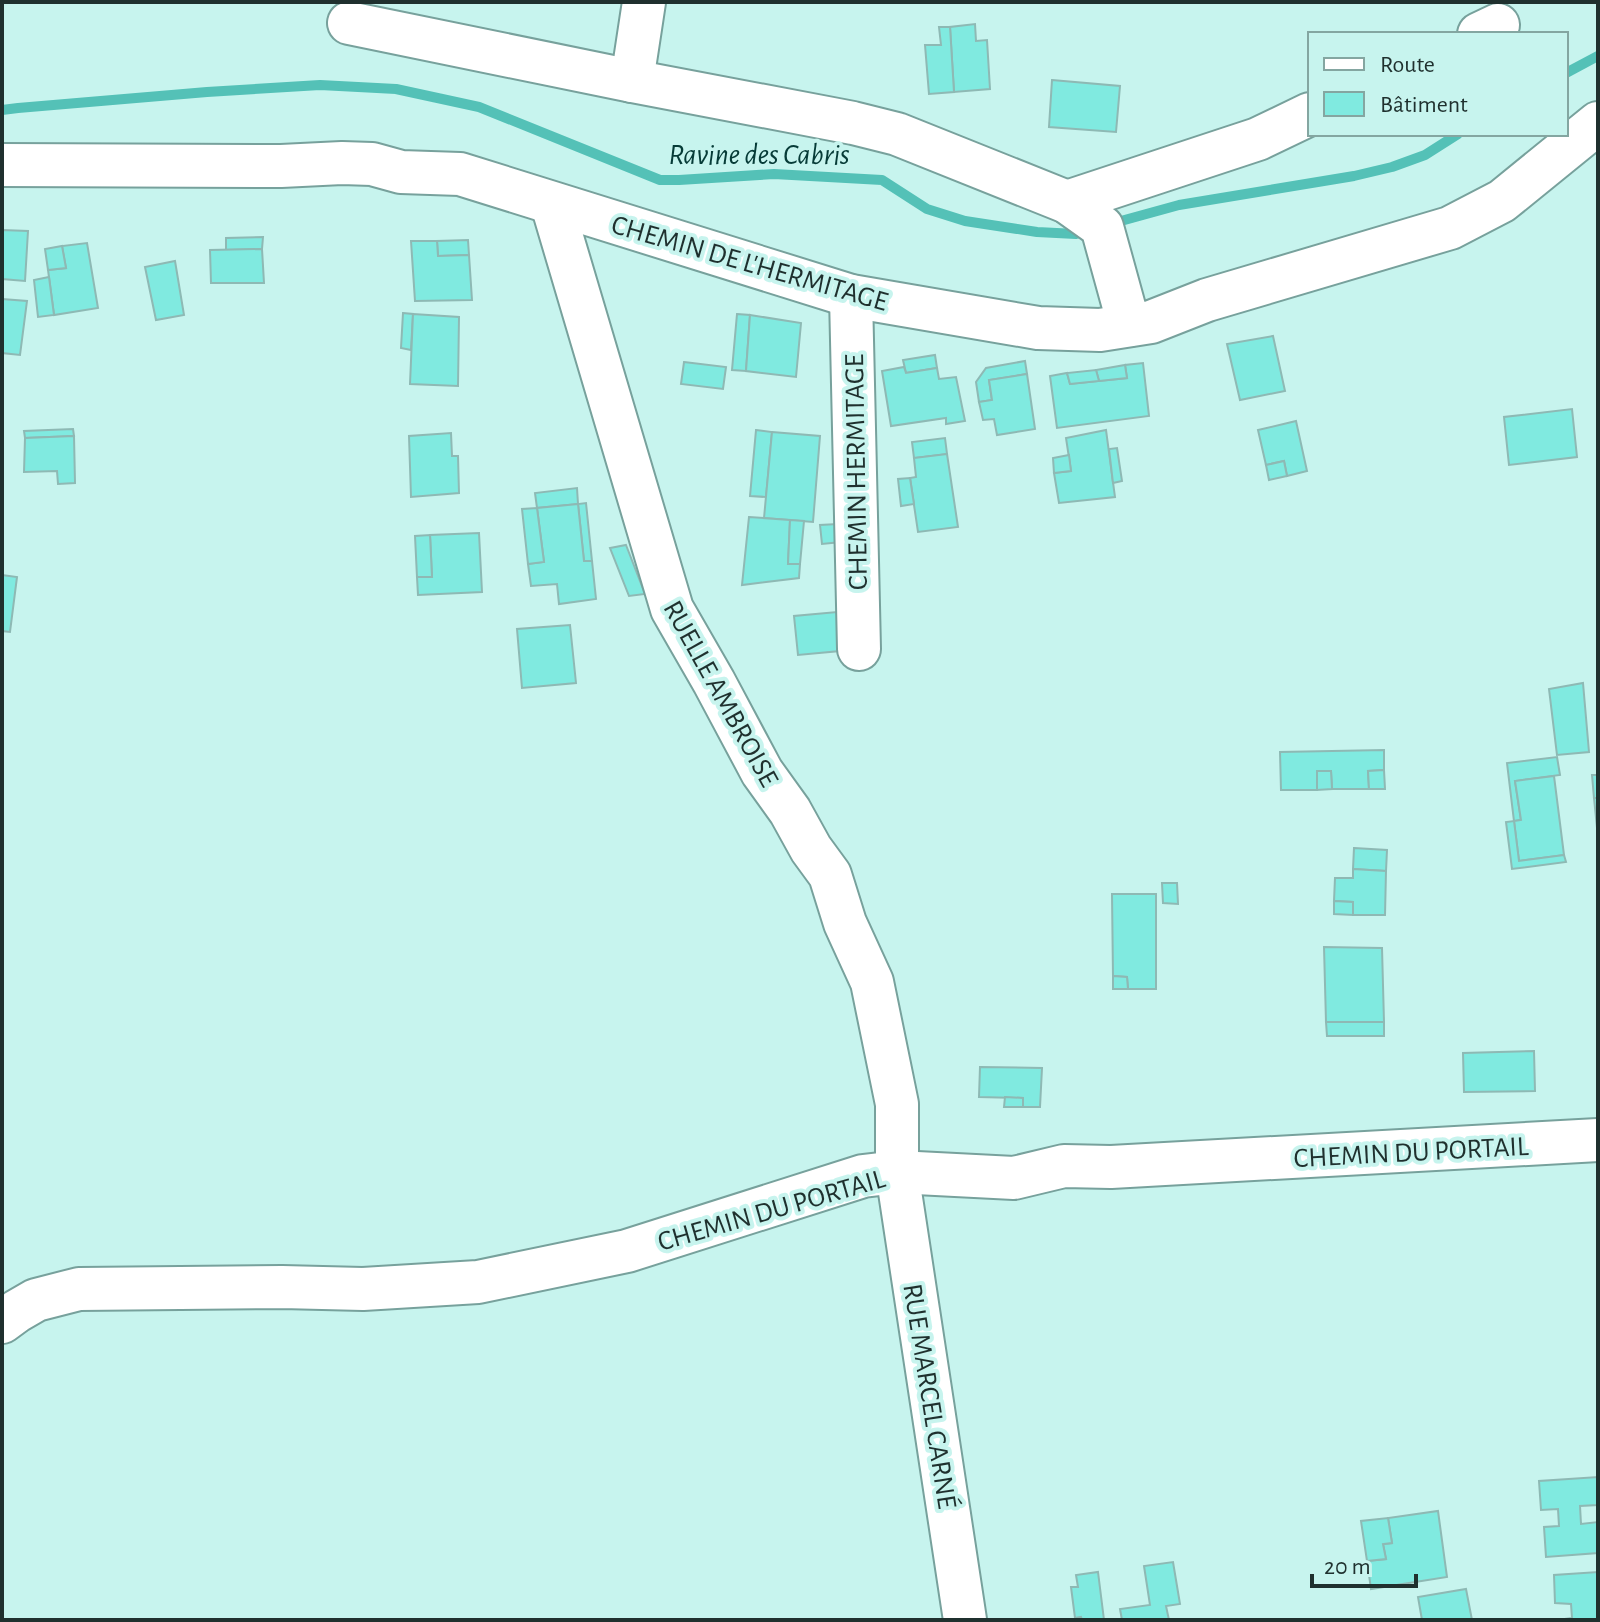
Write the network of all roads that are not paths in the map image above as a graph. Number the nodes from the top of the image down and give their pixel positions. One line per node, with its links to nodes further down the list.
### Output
1 (644, 2): 3 (street)
2 (349, 23): 3 (street)
3 (632, 81): 7 (street)
4 (1308, 115): 7 (street)
5 (1598, 123): 10 (street, CHEMIN DE L'HERMITAGE)
6 (2, 165): 8 (street, CHEMIN DE L'HERMITAGE)
7 (1067, 202): 10 (street)
8 (552, 204): 9 (street, CHEMIN DE L'HERMITAGE); 13 (street, RUELLE AMBROISE)
9 (851, 296): 10 (street, CHEMIN DE L'HERMITAGE); 11 (street, CHEMIN HERMITAGE)
10 (1129, 325)
11 (859, 649)
12 (1598, 1140): 13 (street, CHEMIN DU PORTAIL)
13 (897, 1172): 14 (street, CHEMIN DU PORTAIL); 15 (street, RUE MARCEL CARNÉ)
14 (2, 1322)
15 (965, 1620)

